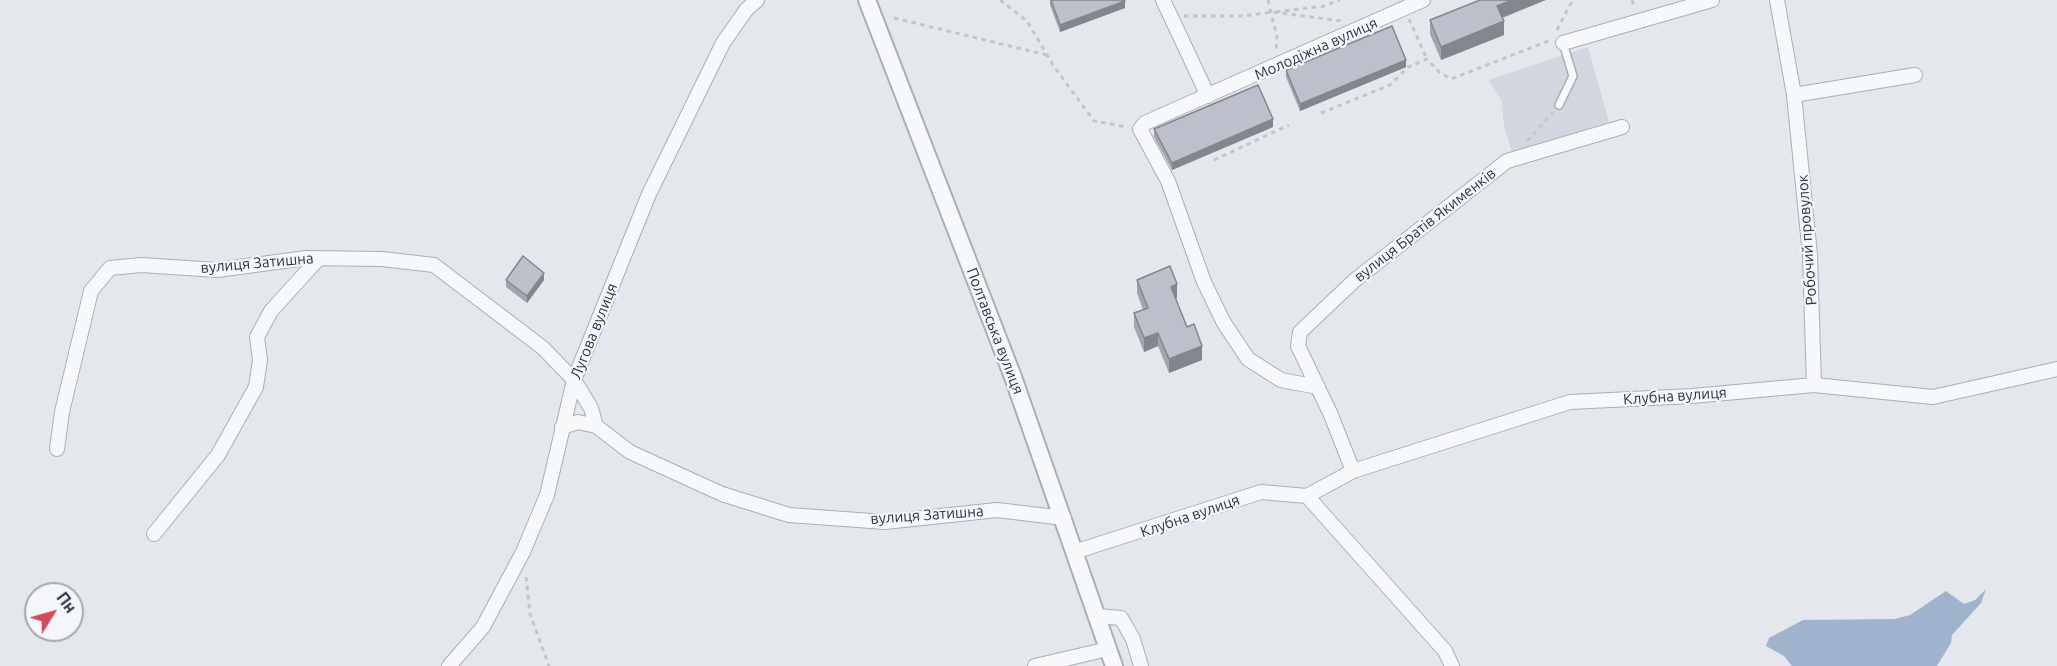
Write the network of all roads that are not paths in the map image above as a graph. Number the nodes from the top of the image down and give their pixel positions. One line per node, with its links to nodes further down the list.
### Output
1 (757, 0): 15 (street, Лугова вулиця)
2 (867, 0): 23 (street, Полтавська вулиця)
3 (1163, 0): 10 (street)
4 (1423, 0): 10 (street, Молодіжна вулиця)
5 (1712, 0): 7 (street)
6 (1777, 0): 9 (street, Робочий провулок)
7 (1563, 43): 11 (lane)
8 (1915, 75): 9 (street)
9 (1794, 95): 16 (street, Робочий провулок)
10 (1208, 96): 17 (street, Молодіжна вулиця)
11 (1559, 105)
12 (1622, 127): 17 (street, вулиця Братів Якименків)
13 (319, 258): 15 (street, вулиця Затишна); 20 (street, вулиця Затишна); 24 (street)
14 (2057, 369): 16 (street, Клубна вулиця)
15 (574, 380): 18 (street, вулиця Затишна); 19 (street, Лугова вулиця)
16 (1814, 385): 21 (street, Клубна вулиця)
17 (1318, 387): 21 (street, вулиця Братів Якименків)
18 (596, 426): 19 (street); 23 (street, вулиця Затишна)
19 (562, 427): 28 (street, Лугова вулиця)
20 (57, 449)
21 (1353, 471): 22 (street, Клубна вулиця)
22 (1306, 495): 25 (street, Клубна вулиця); 32 (street)
23 (1064, 518): 25 (street, Полтавська вулиця)
24 (154, 534)
25 (1074, 552): 26 (street, Полтавська вулиця)
26 (1097, 616): 27 (street, Полтавська вулиця); 31 (street)
27 (1108, 649): 29 (street); 30 (street, Полтавська вулиця)
28 (449, 666)
29 (1035, 666)
30 (1114, 666)
31 (1141, 666)
32 (1452, 666)

